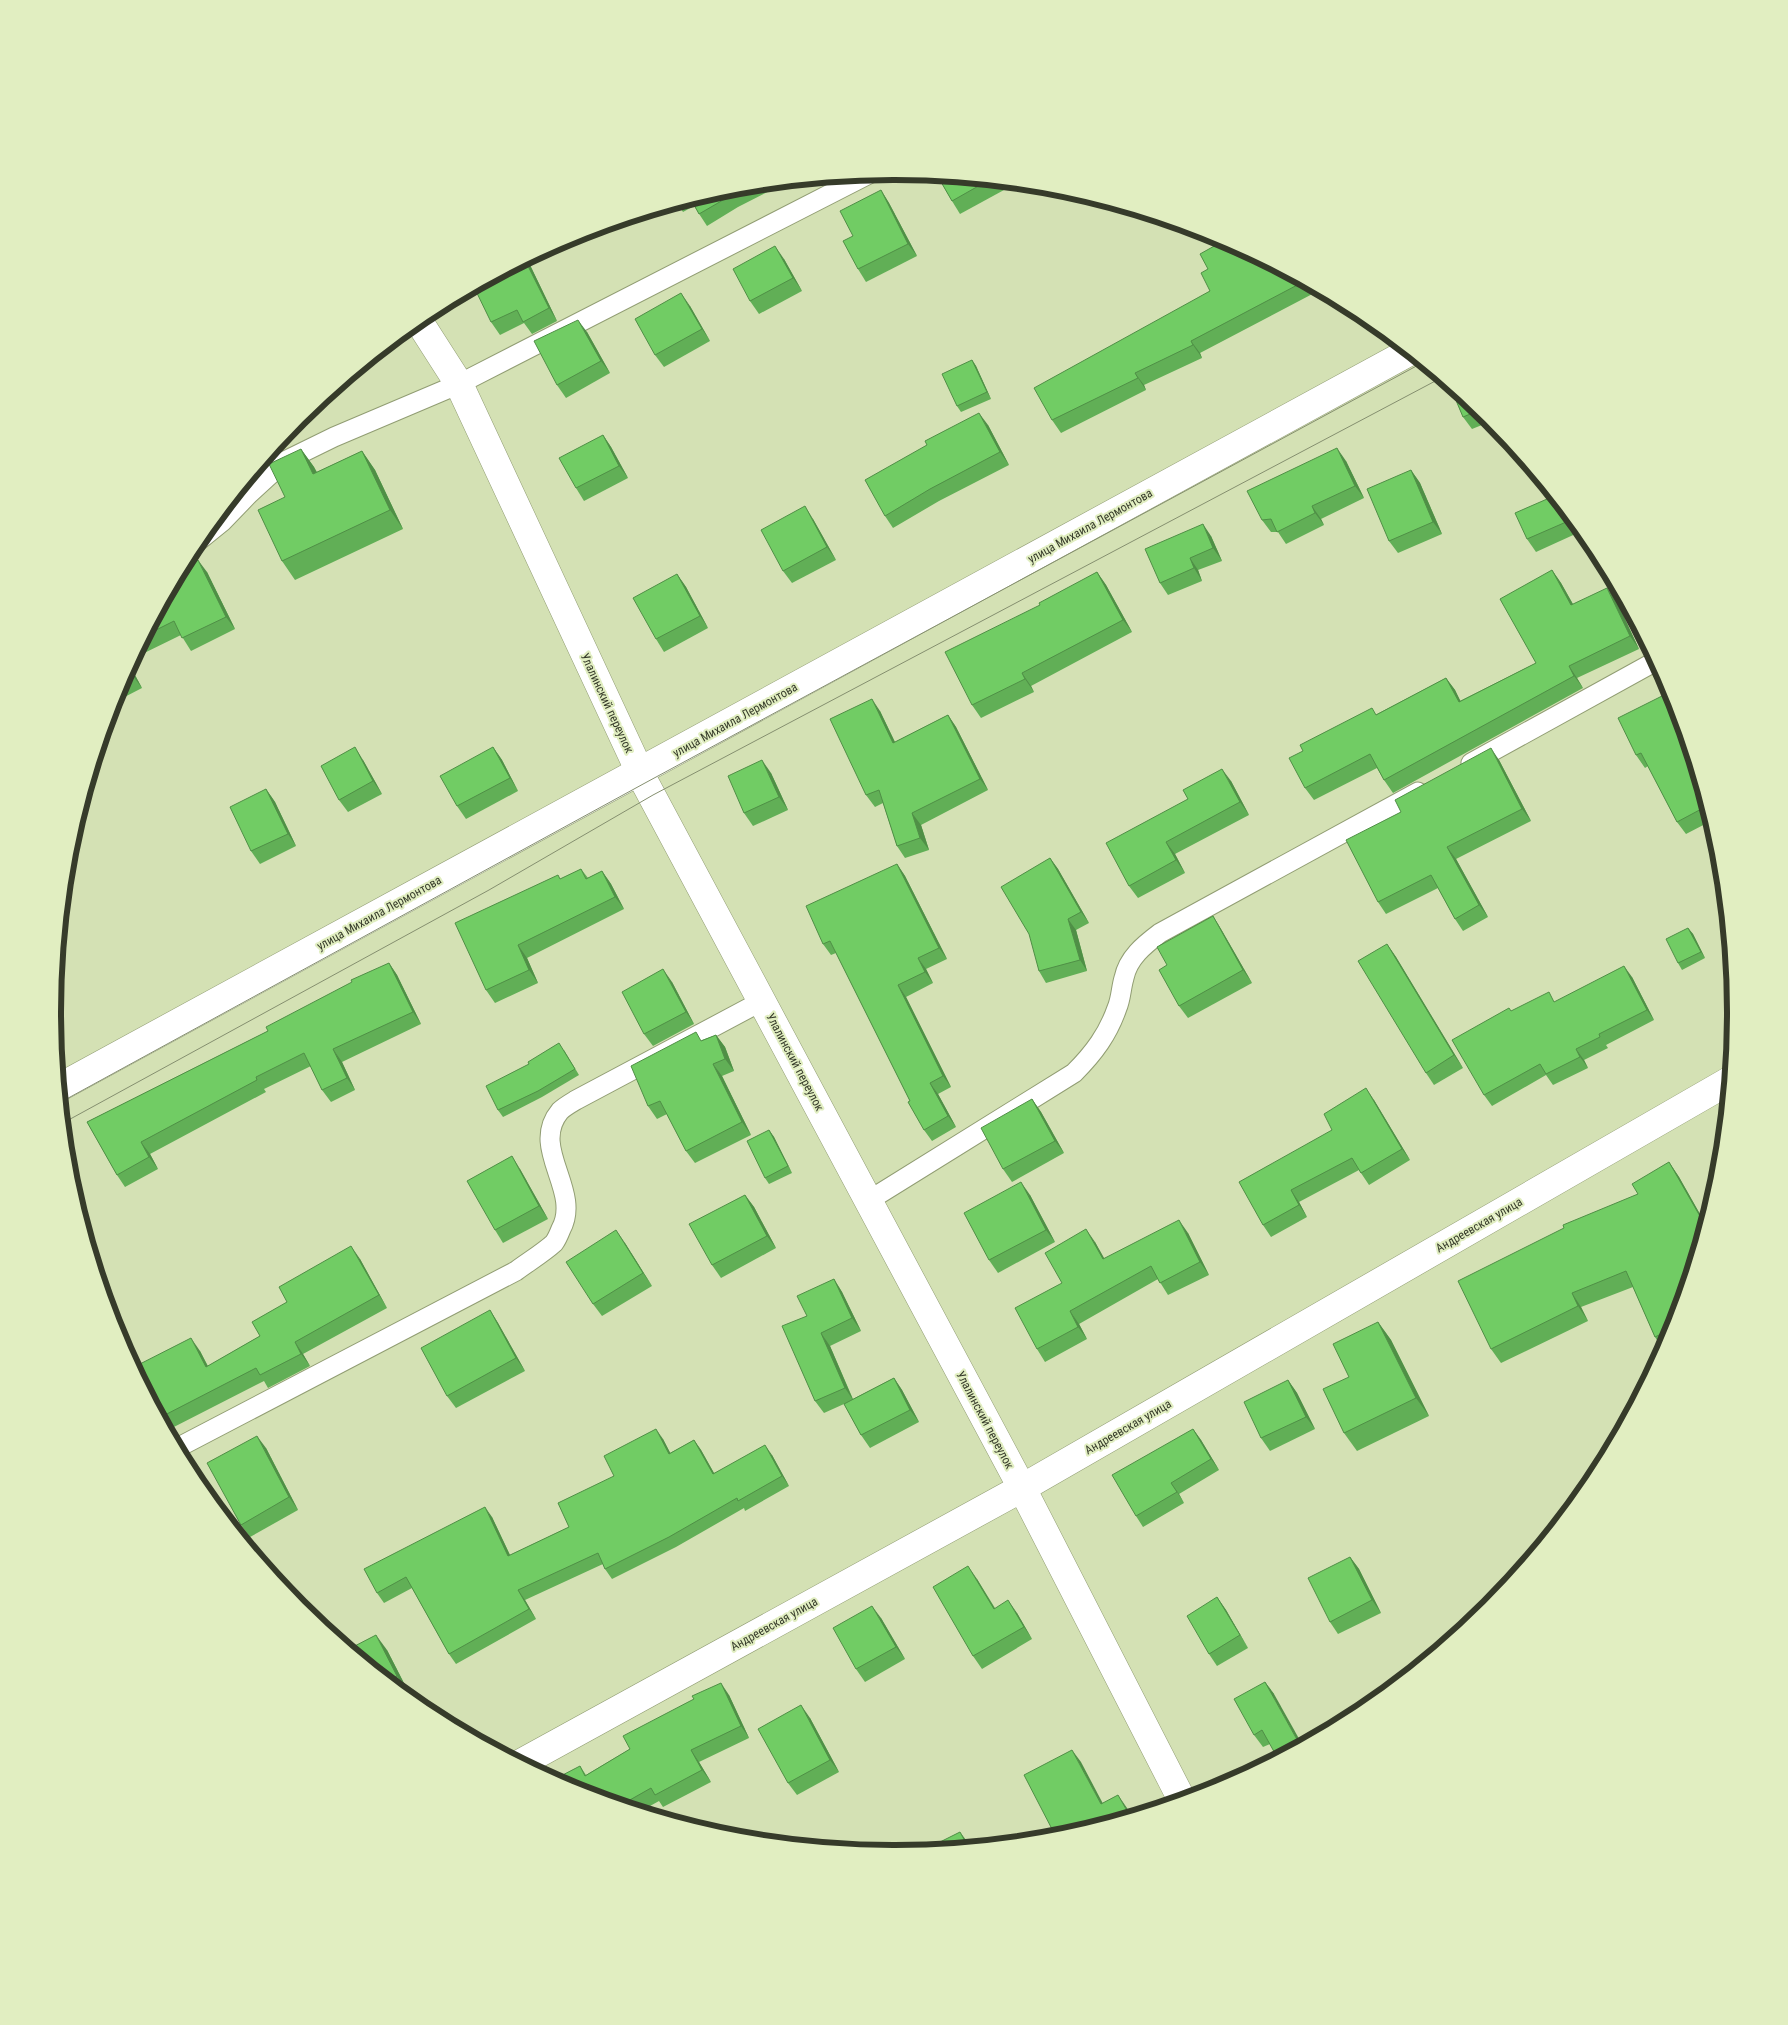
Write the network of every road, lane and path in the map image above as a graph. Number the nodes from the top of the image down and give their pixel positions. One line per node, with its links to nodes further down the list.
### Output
1 (853, 182): 4 (lane)
2 (422, 326): 4 (street, Улалинский переулок)
3 (1405, 355): 8 (street, улица Михаила Лермонтова)
4 (459, 384): 5 (lane); 8 (street, Улалинский переулок)
5 (224, 519)
6 (1650, 664): 7 (lane)
7 (1456, 771)
8 (639, 772): 10 (street, Улалинский переулок); 11 (street, улица Михаила Лермонтова)
9 (1430, 785): 13 (lane)
10 (762, 1001): 13 (street, Улалинский переулок); 14 (lane)
11 (65, 1084)
12 (1723, 1084): 15 (street, Андреевская улица)
13 (868, 1201): 15 (street, Улалинский переулок)
14 (183, 1445)
15 (1022, 1488): 16 (street, Андреевская улица); 17 (street, Улалинский переулок)
16 (528, 1760)
17 (1179, 1795)

